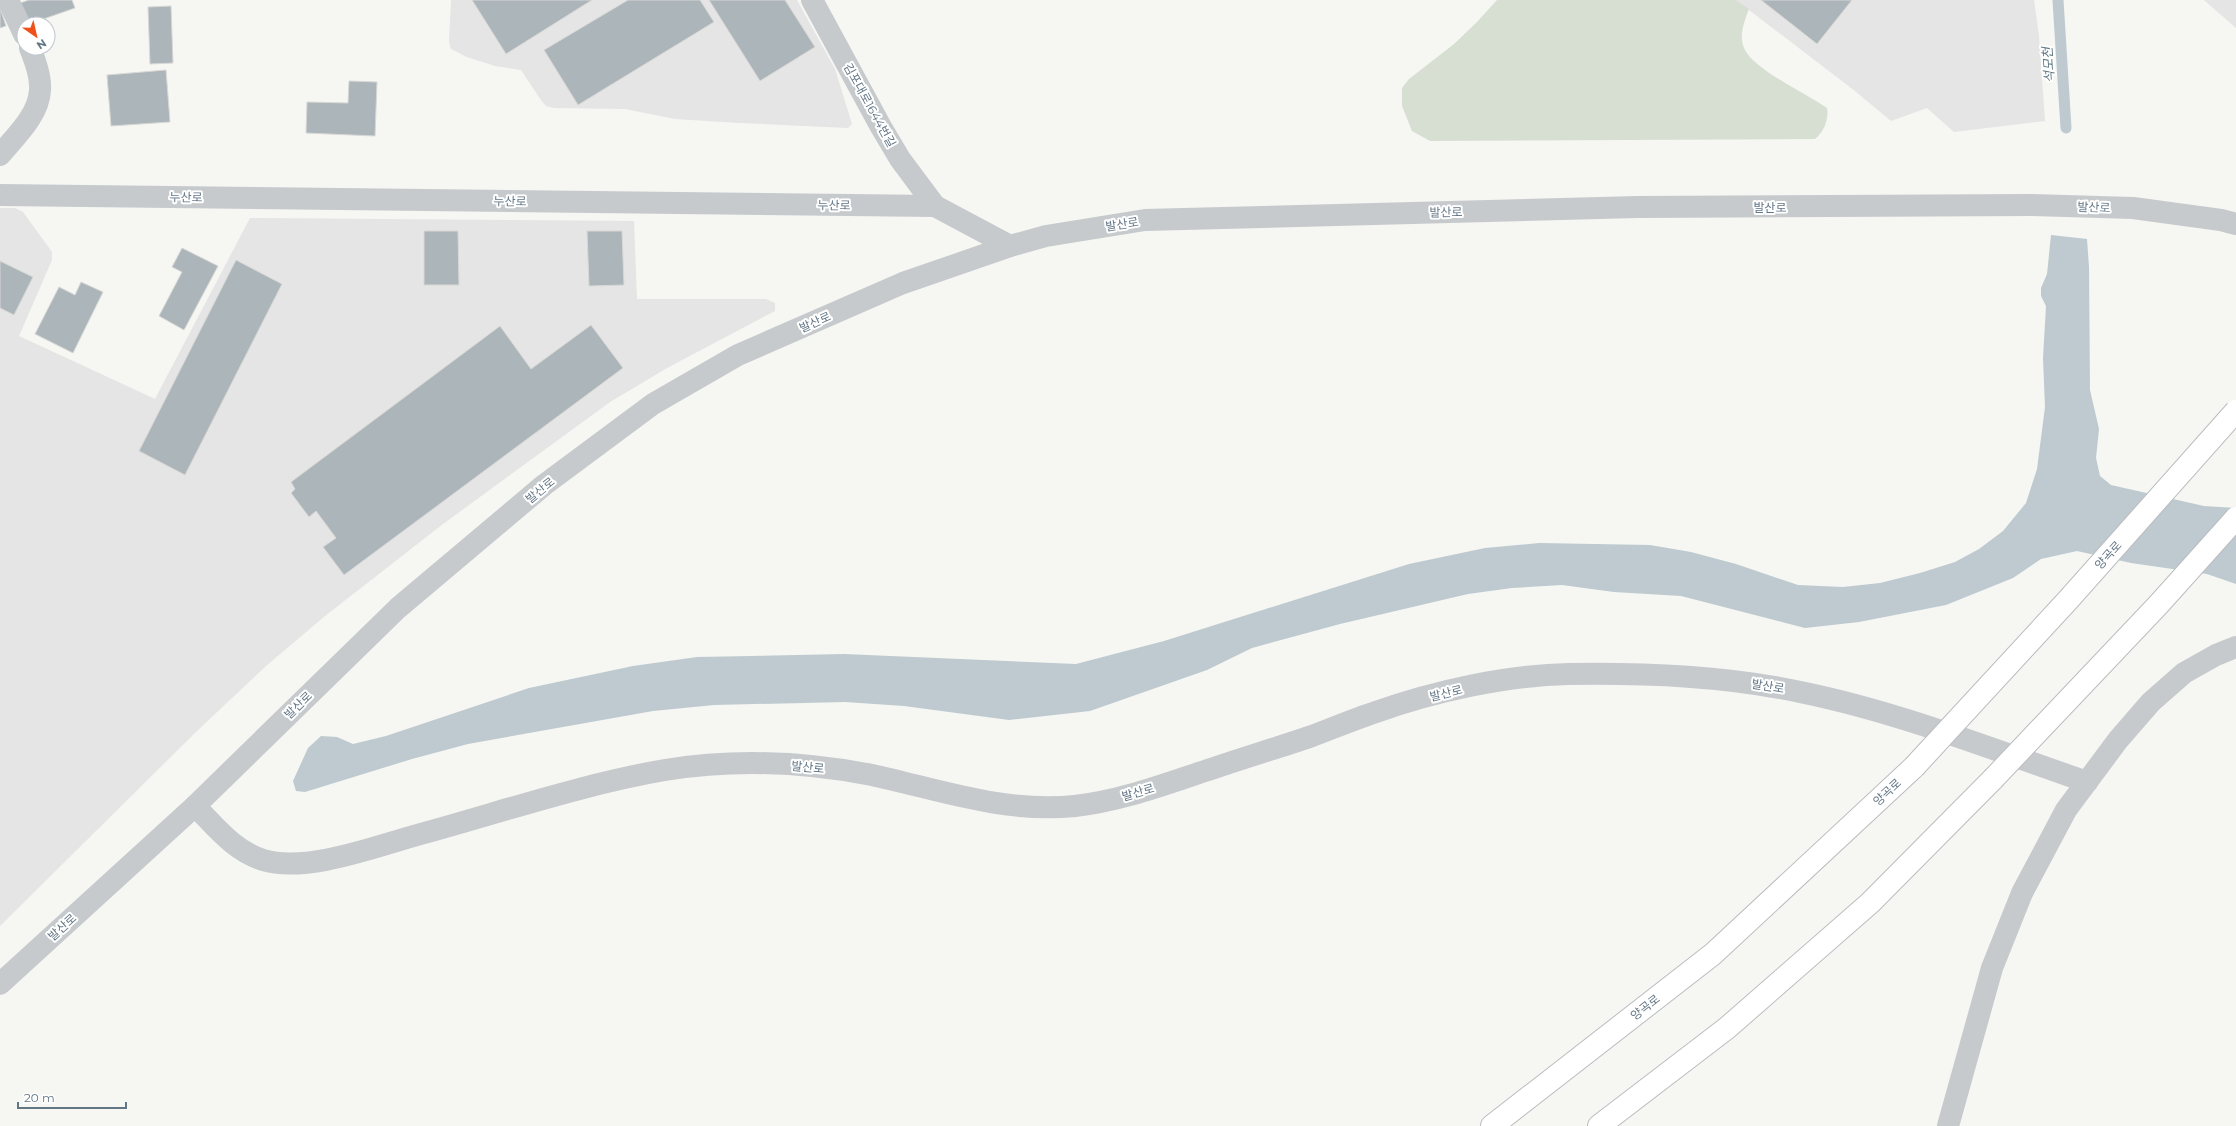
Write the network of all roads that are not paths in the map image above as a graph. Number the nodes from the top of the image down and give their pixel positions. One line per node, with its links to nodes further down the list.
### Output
1 (8, 0): 3 (street)
2 (812, 0): 7 (street, 김포대로1644번길)
3 (16, 17)
4 (33, 56): 5 (street)
5 (0, 155)
6 (0, 195): 7 (street, 누산로)
7 (935, 206): 9 (street, 누산로)
8 (2231, 217): 9 (street, 발산로)
9 (1010, 246): 14 (street, 발산로)
10 (2236, 411): 16 (highway, 양곡로, bridge)
11 (2236, 518): 17 (highway, bridge)
12 (2236, 647): 13 (street)
13 (2087, 782): 14 (street, 발산로); 18 (street)
14 (195, 806): 15 (street, 발산로)
15 (0, 984)
16 (1492, 1126)
17 (1599, 1126)
18 (1948, 1126)

